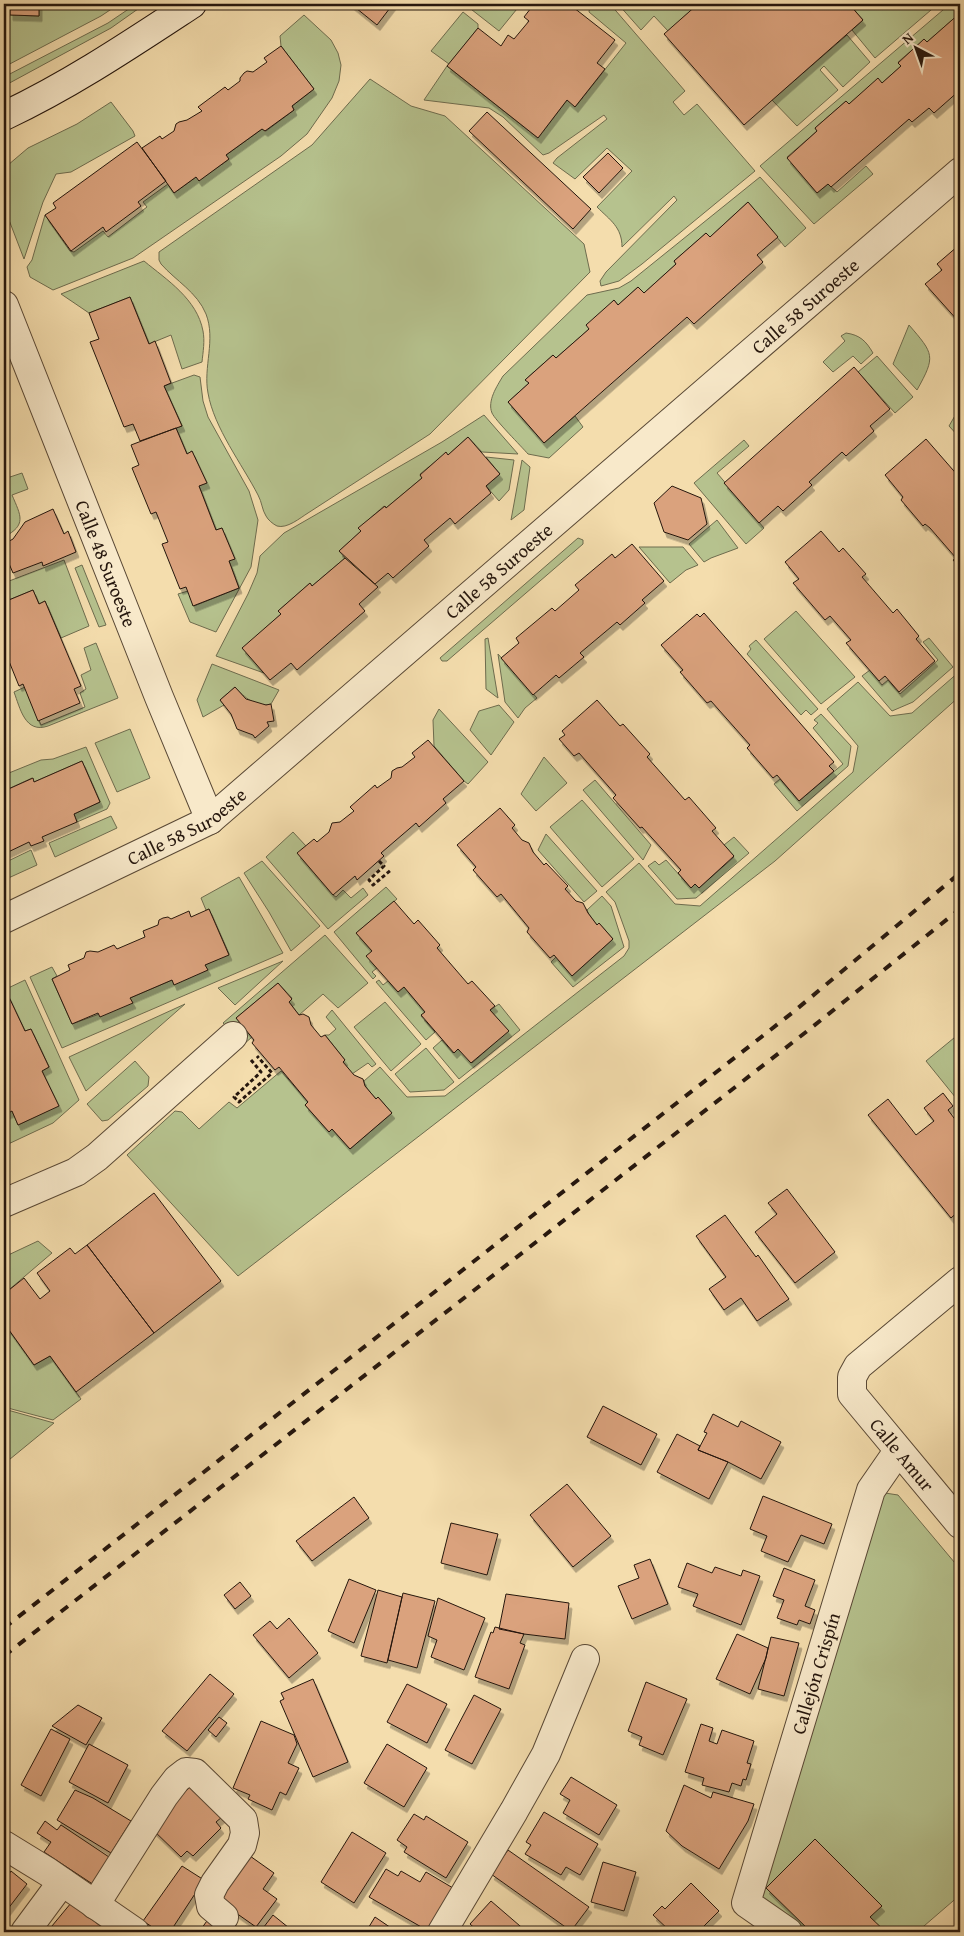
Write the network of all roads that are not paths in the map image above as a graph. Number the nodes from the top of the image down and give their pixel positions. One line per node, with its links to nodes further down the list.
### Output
1 (192, 4): 2 (street)
2 (4, 116)
3 (960, 172): 5 (street, Calle 58 Suroeste)
4 (4, 305): 5 (street, Calle 48 Suroeste)
5 (210, 820): 6 (street, Calle 58 Suroeste)
6 (4, 919)
7 (238, 1042): 8 (street)
8 (4, 1203)
9 (960, 1281): 10 (street, Calle Amur)
10 (898, 1450): 11 (street, Calle Amur); 20 (street, Callejón Crispín)
11 (960, 1524)
12 (585, 1659): 19 (street)
13 (4, 1845): 14 (street)
14 (62, 1882): 15 (street); 17 (street)
15 (95, 1905): 16 (street); 18 (street)
16 (224, 1917)
17 (25, 1932)
18 (135, 1932)
19 (442, 1932)
20 (788, 1932)

